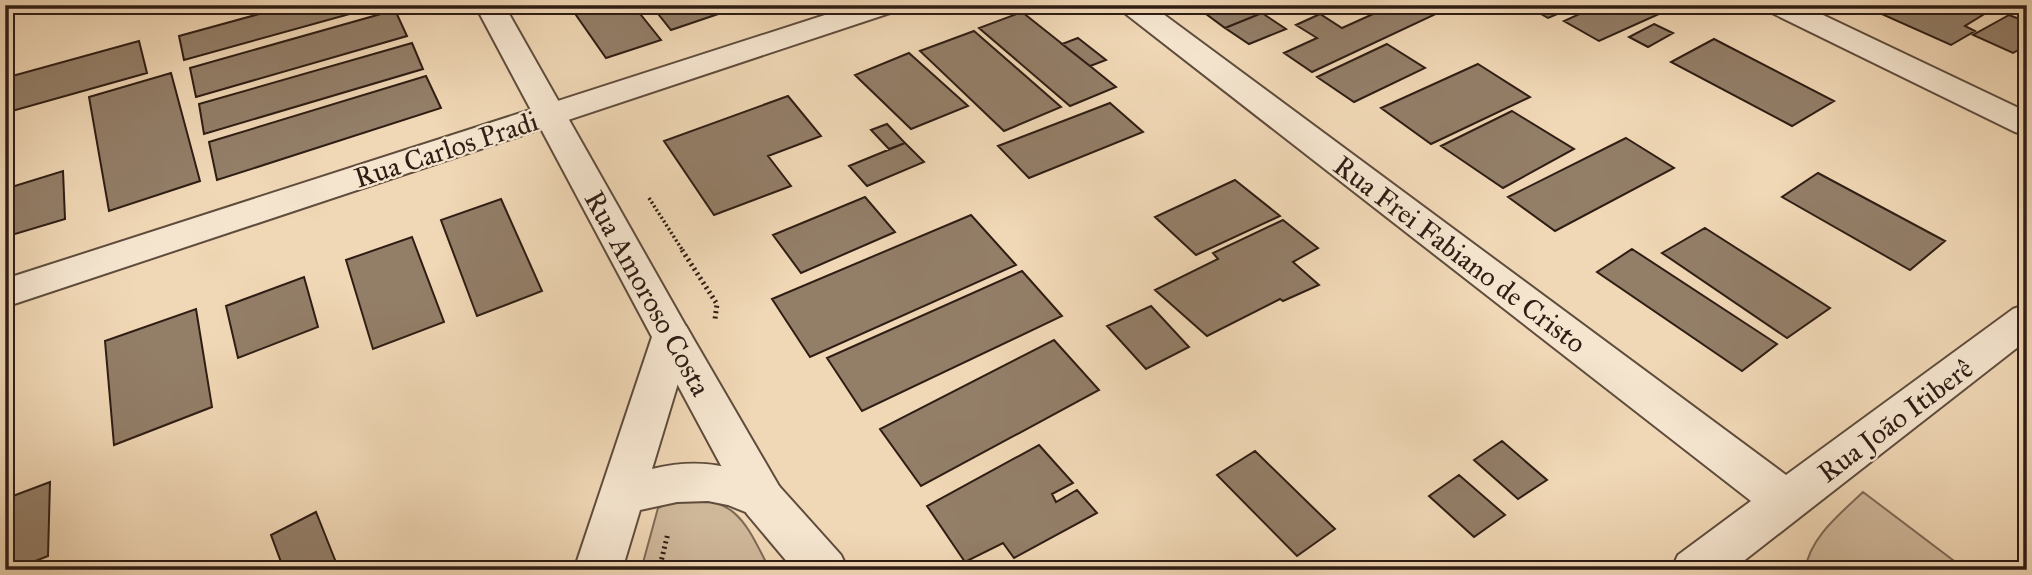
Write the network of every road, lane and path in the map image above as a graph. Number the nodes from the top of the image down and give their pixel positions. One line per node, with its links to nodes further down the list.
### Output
1 (489, 5): 5 (street, Rua Amoroso Costa)
2 (886, 5): 5 (street, Rua Carlos Pradi)
3 (1132, 5): 14 (street, Rua Frei Fabiano de Cristo)
4 (1778, 5): 6 (street)
5 (550, 115): 8 (street, Rua Carlos Pradi); 11 (street, Rua Amoroso Costa)
6 (2027, 125)
7 (641, 186): 9 (path)
8 (5, 293)
9 (717, 304)
10 (2027, 319): 14 (street, Rua João Itiberê)
11 (672, 337): 12 (street); 13 (street, Rua Amoroso Costa)
12 (621, 496): 13 (street); 16 (street)
13 (763, 500): 18 (street, Rua Amoroso Costa)
14 (1775, 511): 19 (street, Rua João Itiberê); 20 (street, Rua João Itiberê)
15 (671, 520): 17 (path)
16 (598, 570)
17 (659, 570)
18 (824, 570)
19 (1695, 570)
20 (1720, 570)

